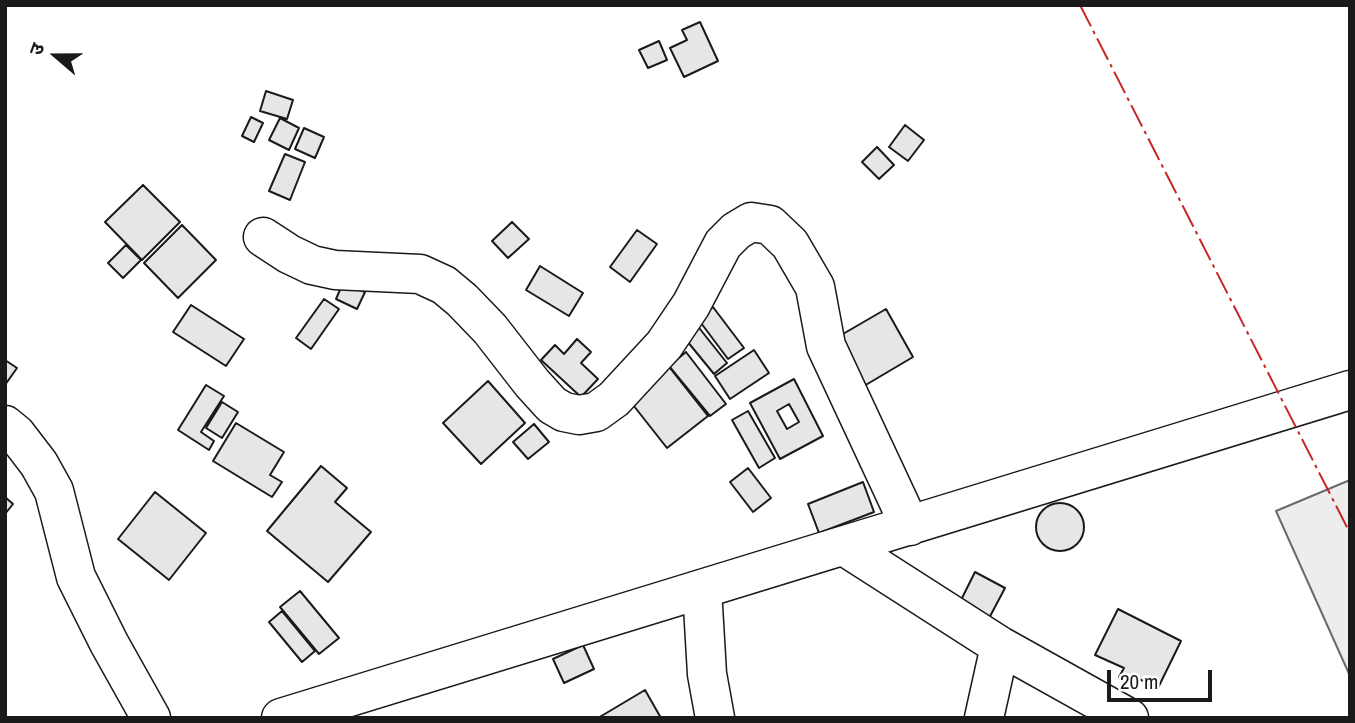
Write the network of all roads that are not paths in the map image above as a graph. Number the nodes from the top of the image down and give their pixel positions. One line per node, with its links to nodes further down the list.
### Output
1 (264, 237): 4 (street)
2 (1350, 390): 4 (street)
3 (5, 425): 8 (street)
4 (910, 526): 5 (street)
5 (844, 546): 6 (street); 7 (street)
6 (702, 589): 9 (street); 10 (street)
7 (1000, 646): 11 (street); 12 (street)
8 (151, 718)
9 (281, 718)
10 (715, 718)
11 (984, 718)
12 (1129, 718)

